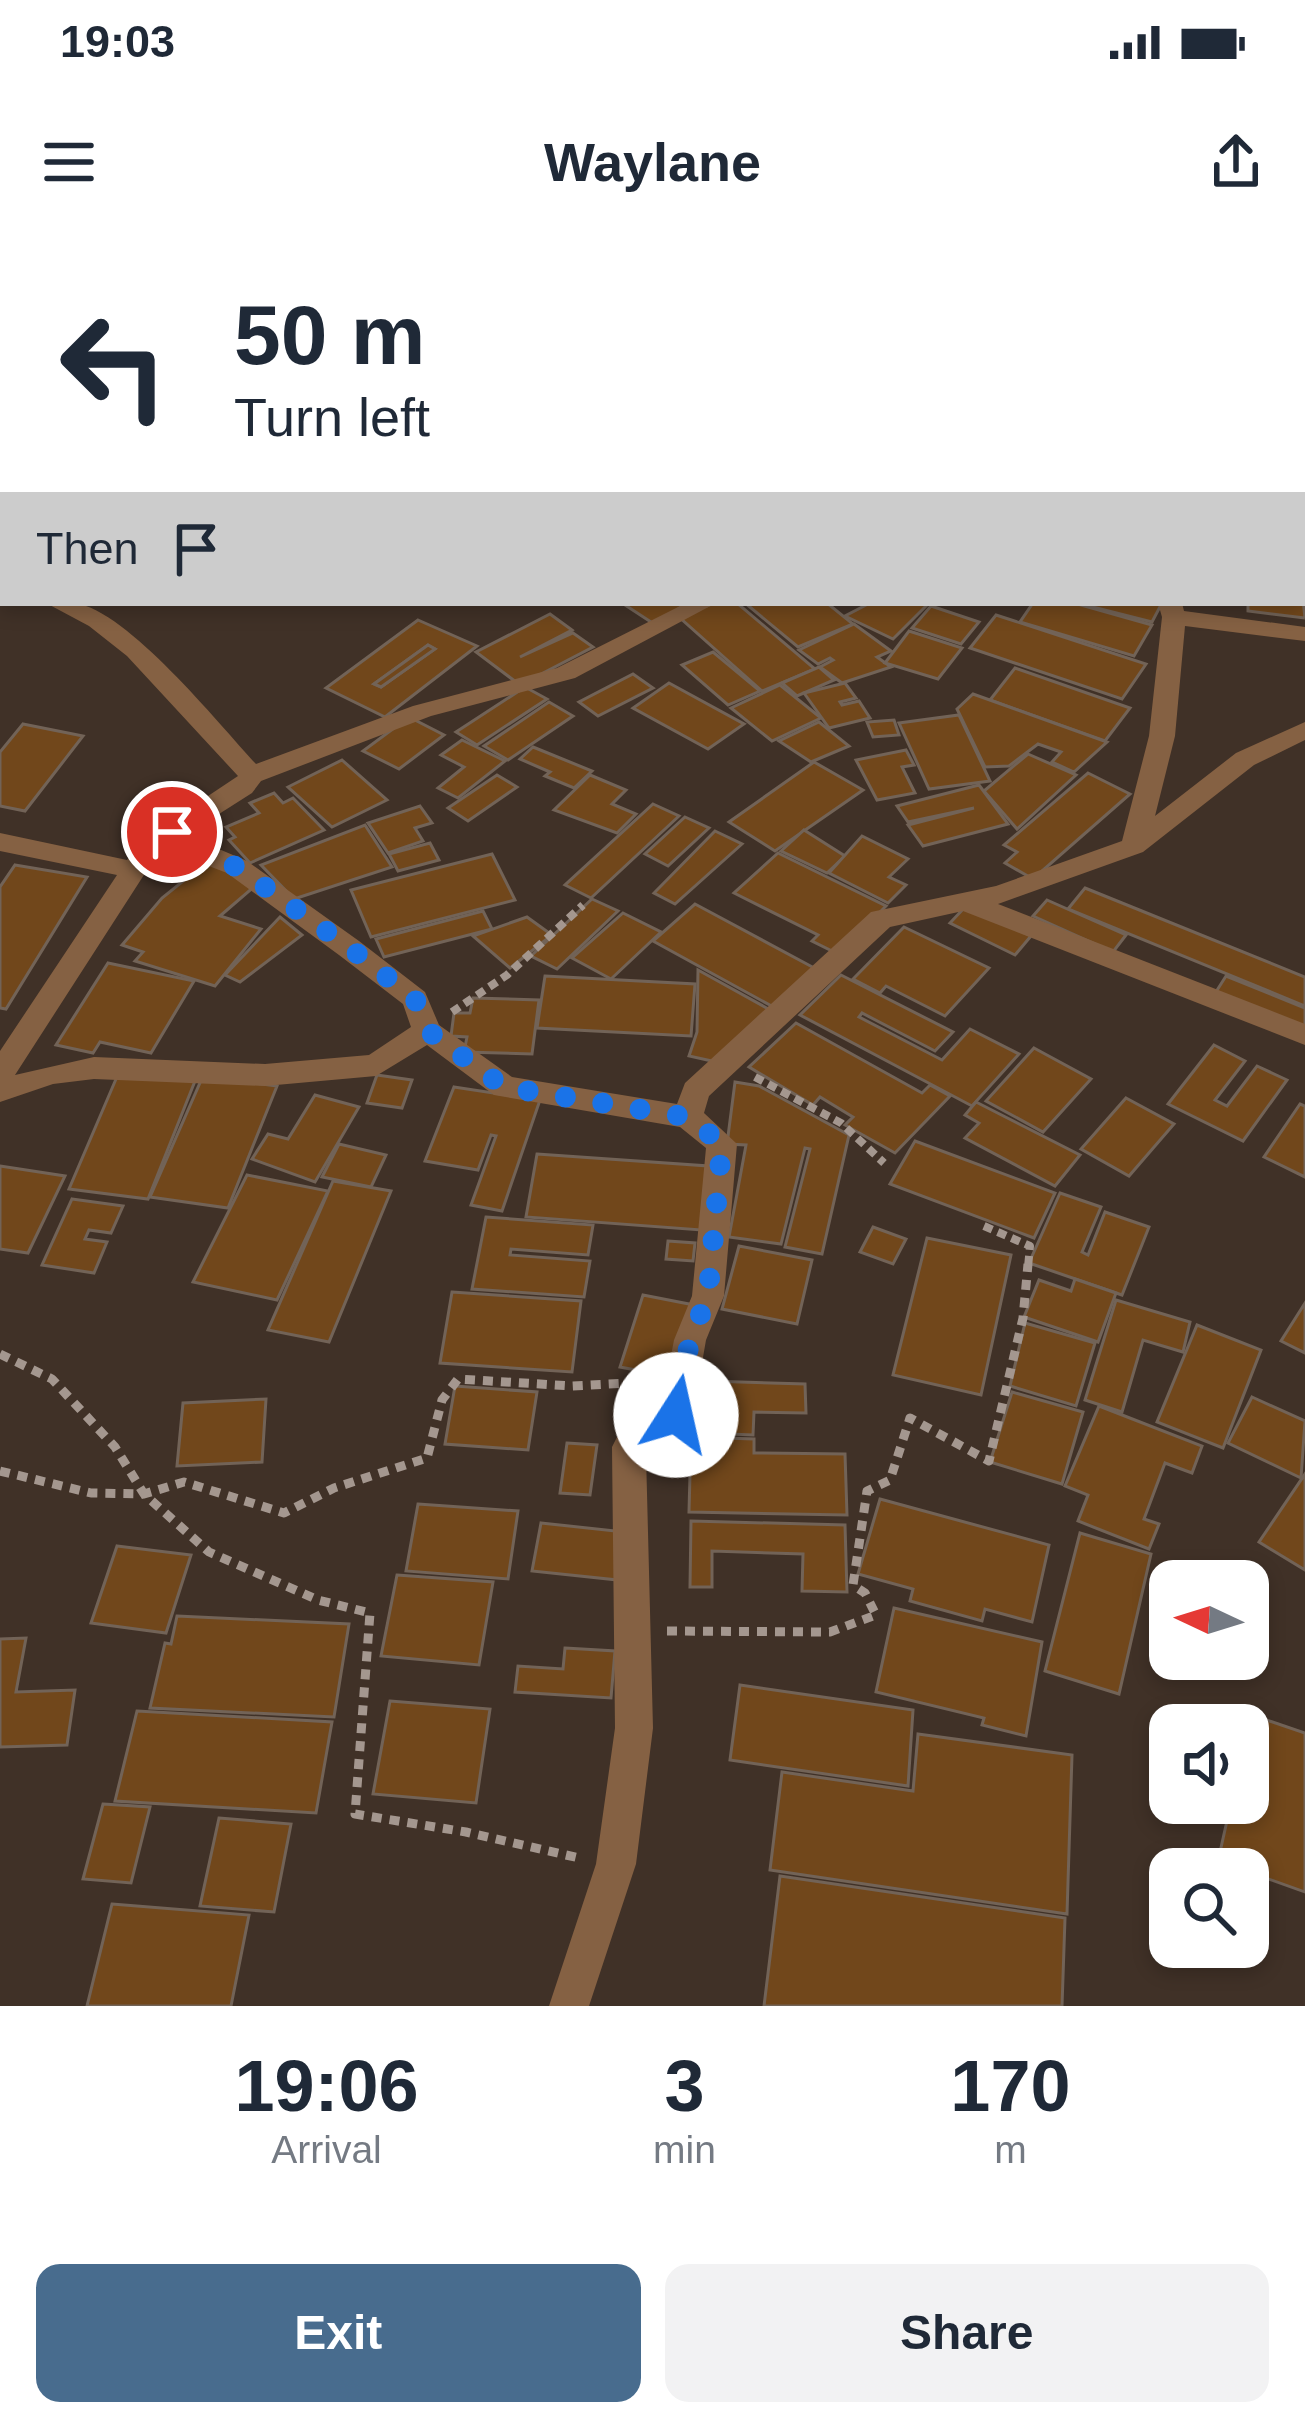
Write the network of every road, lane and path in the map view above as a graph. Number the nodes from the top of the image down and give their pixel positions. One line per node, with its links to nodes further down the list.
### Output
1 (65, 606): 6 (street)
2 (698, 606): 6 (street)
3 (1172, 610): 4 (street); 9 (street)
4 (1305, 634)
5 (1305, 730): 9 (street)
6 (252, 775): 8 (street)
7 (0, 842): 10 (street)
8 (174, 843): 10 (street); 13 (street)
9 (1134, 845): 11 (street)
10 (134, 870): 16 (street)
11 (964, 901): 14 (street); 18 (street)
12 (584, 905): 13 (path)
13 (428, 1031): 17 (street); 18 (street)
14 (1305, 1035)
15 (742, 1071): 19 (path)
16 (0, 1074)
17 (0, 1090)
18 (688, 1117): 22 (street)
19 (884, 1162)
20 (984, 1226): 25 (path)
21 (0, 1354): 24 (path)
22 (676, 1415): 24 (path); 25 (street)
23 (0, 1472): 24 (path)
24 (144, 1494): 26 (path)
25 (635, 1631): 26 (street)
26 (616, 1864): 27 (street)
27 (569, 2006)

